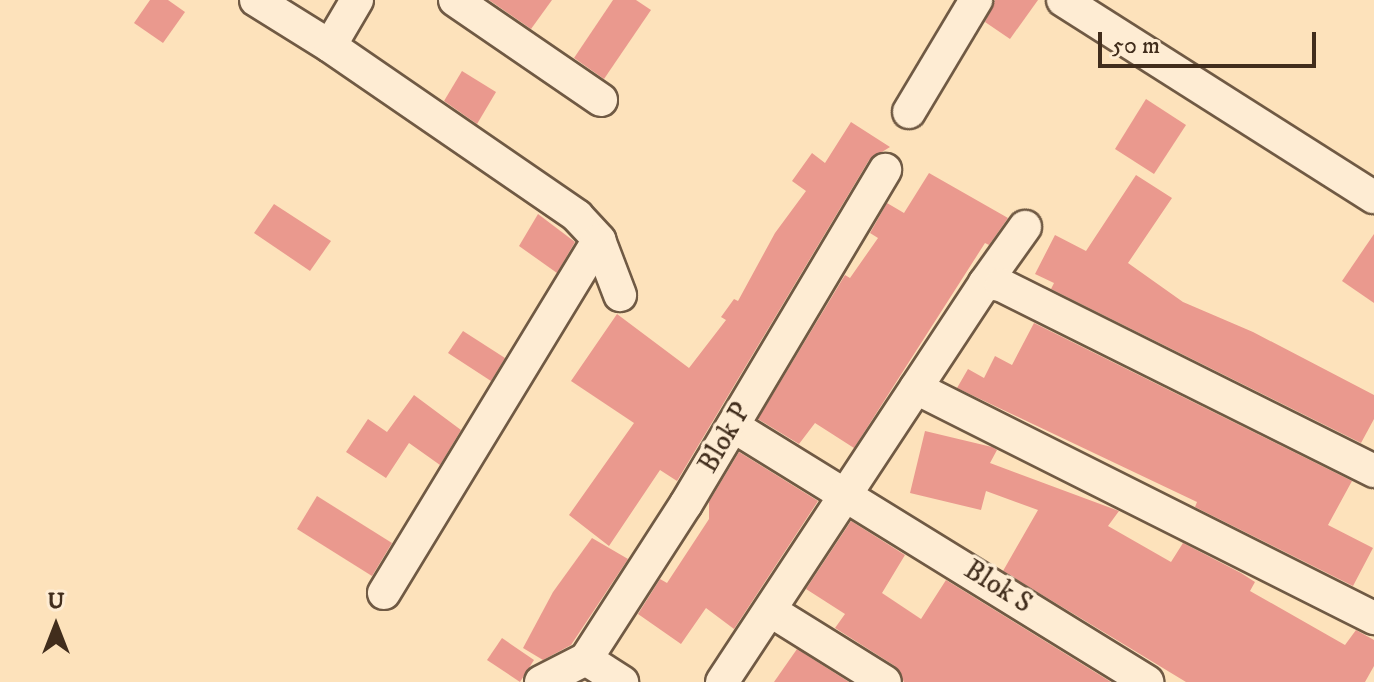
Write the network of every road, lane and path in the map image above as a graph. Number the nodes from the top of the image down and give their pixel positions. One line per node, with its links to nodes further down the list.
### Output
1 (256, 0): 6 (street)
2 (357, 0): 6 (street)
3 (455, 0): 7 (street)
4 (976, 0): 8 (street)
5 (1063, 0): 10 (street)
6 (330, 46): 12 (street)
7 (601, 100)
8 (909, 112)
9 (885, 170): 16 (street, Blok P)
10 (1374, 197)
11 (1025, 227): 13 (street)
12 (599, 240): 14 (street); 19 (street)
13 (985, 283): 15 (street); 17 (street)
14 (620, 295)
15 (916, 388): 18 (street); 21 (street)
16 (733, 426): 18 (street, Blok S); 22 (street, Blok P)
17 (1374, 471)
18 (848, 493): 20 (street); 27 (street, Blok S)
19 (384, 593)
20 (771, 611): 25 (street); 26 (street)
21 (1374, 618)
22 (586, 659): 23 (street); 24 (street)
23 (541, 682)
24 (622, 682)
25 (722, 682)
26 (885, 682)
27 (1147, 682)

